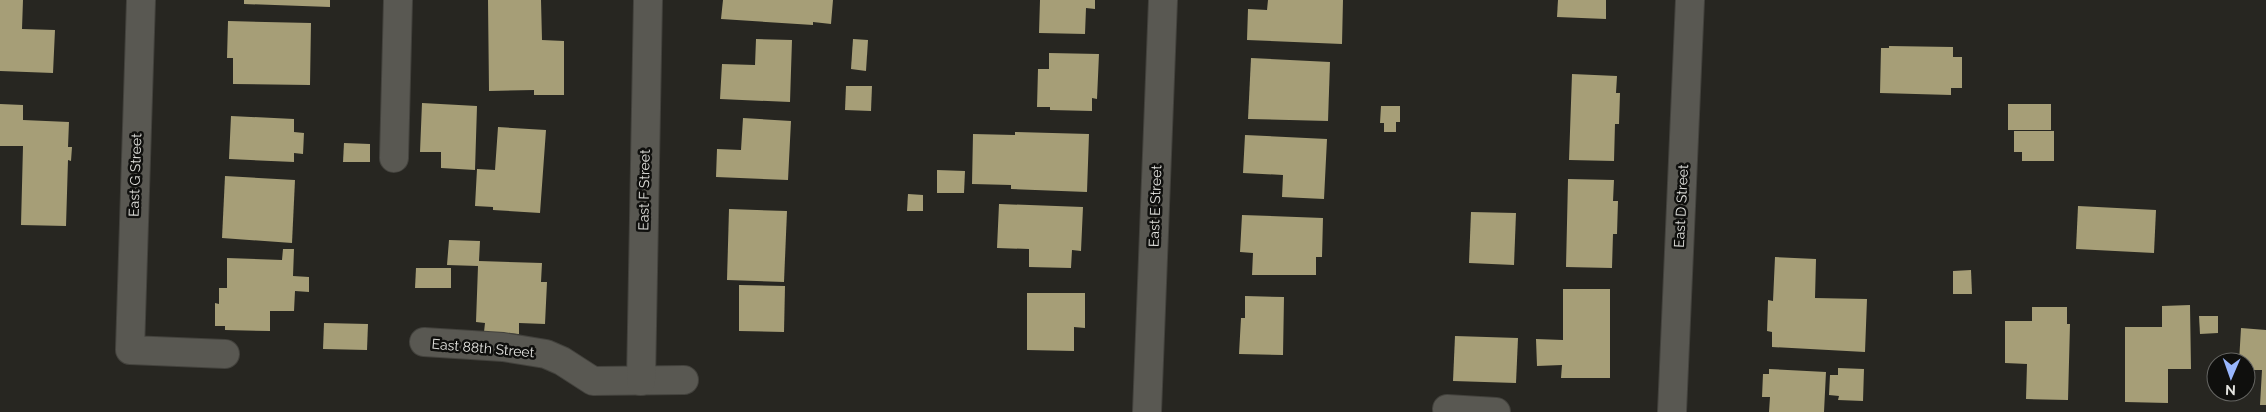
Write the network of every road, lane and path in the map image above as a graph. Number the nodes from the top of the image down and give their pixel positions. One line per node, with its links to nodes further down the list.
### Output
1 (141, 0): 8 (street, East G Street)
2 (398, 0): 6 (street)
3 (648, 0): 10 (street, East F Street)
4 (1163, 0): 12 (street, East E Street)
5 (1690, 0): 14 (street, East D Street)
6 (394, 158)
7 (424, 342): 10 (street, East 88th Street)
8 (225, 354)
9 (684, 380): 10 (street, East 88th Street)
10 (641, 381)
11 (1447, 409): 13 (street)
12 (1147, 412)
13 (1496, 412)
14 (1672, 412)

